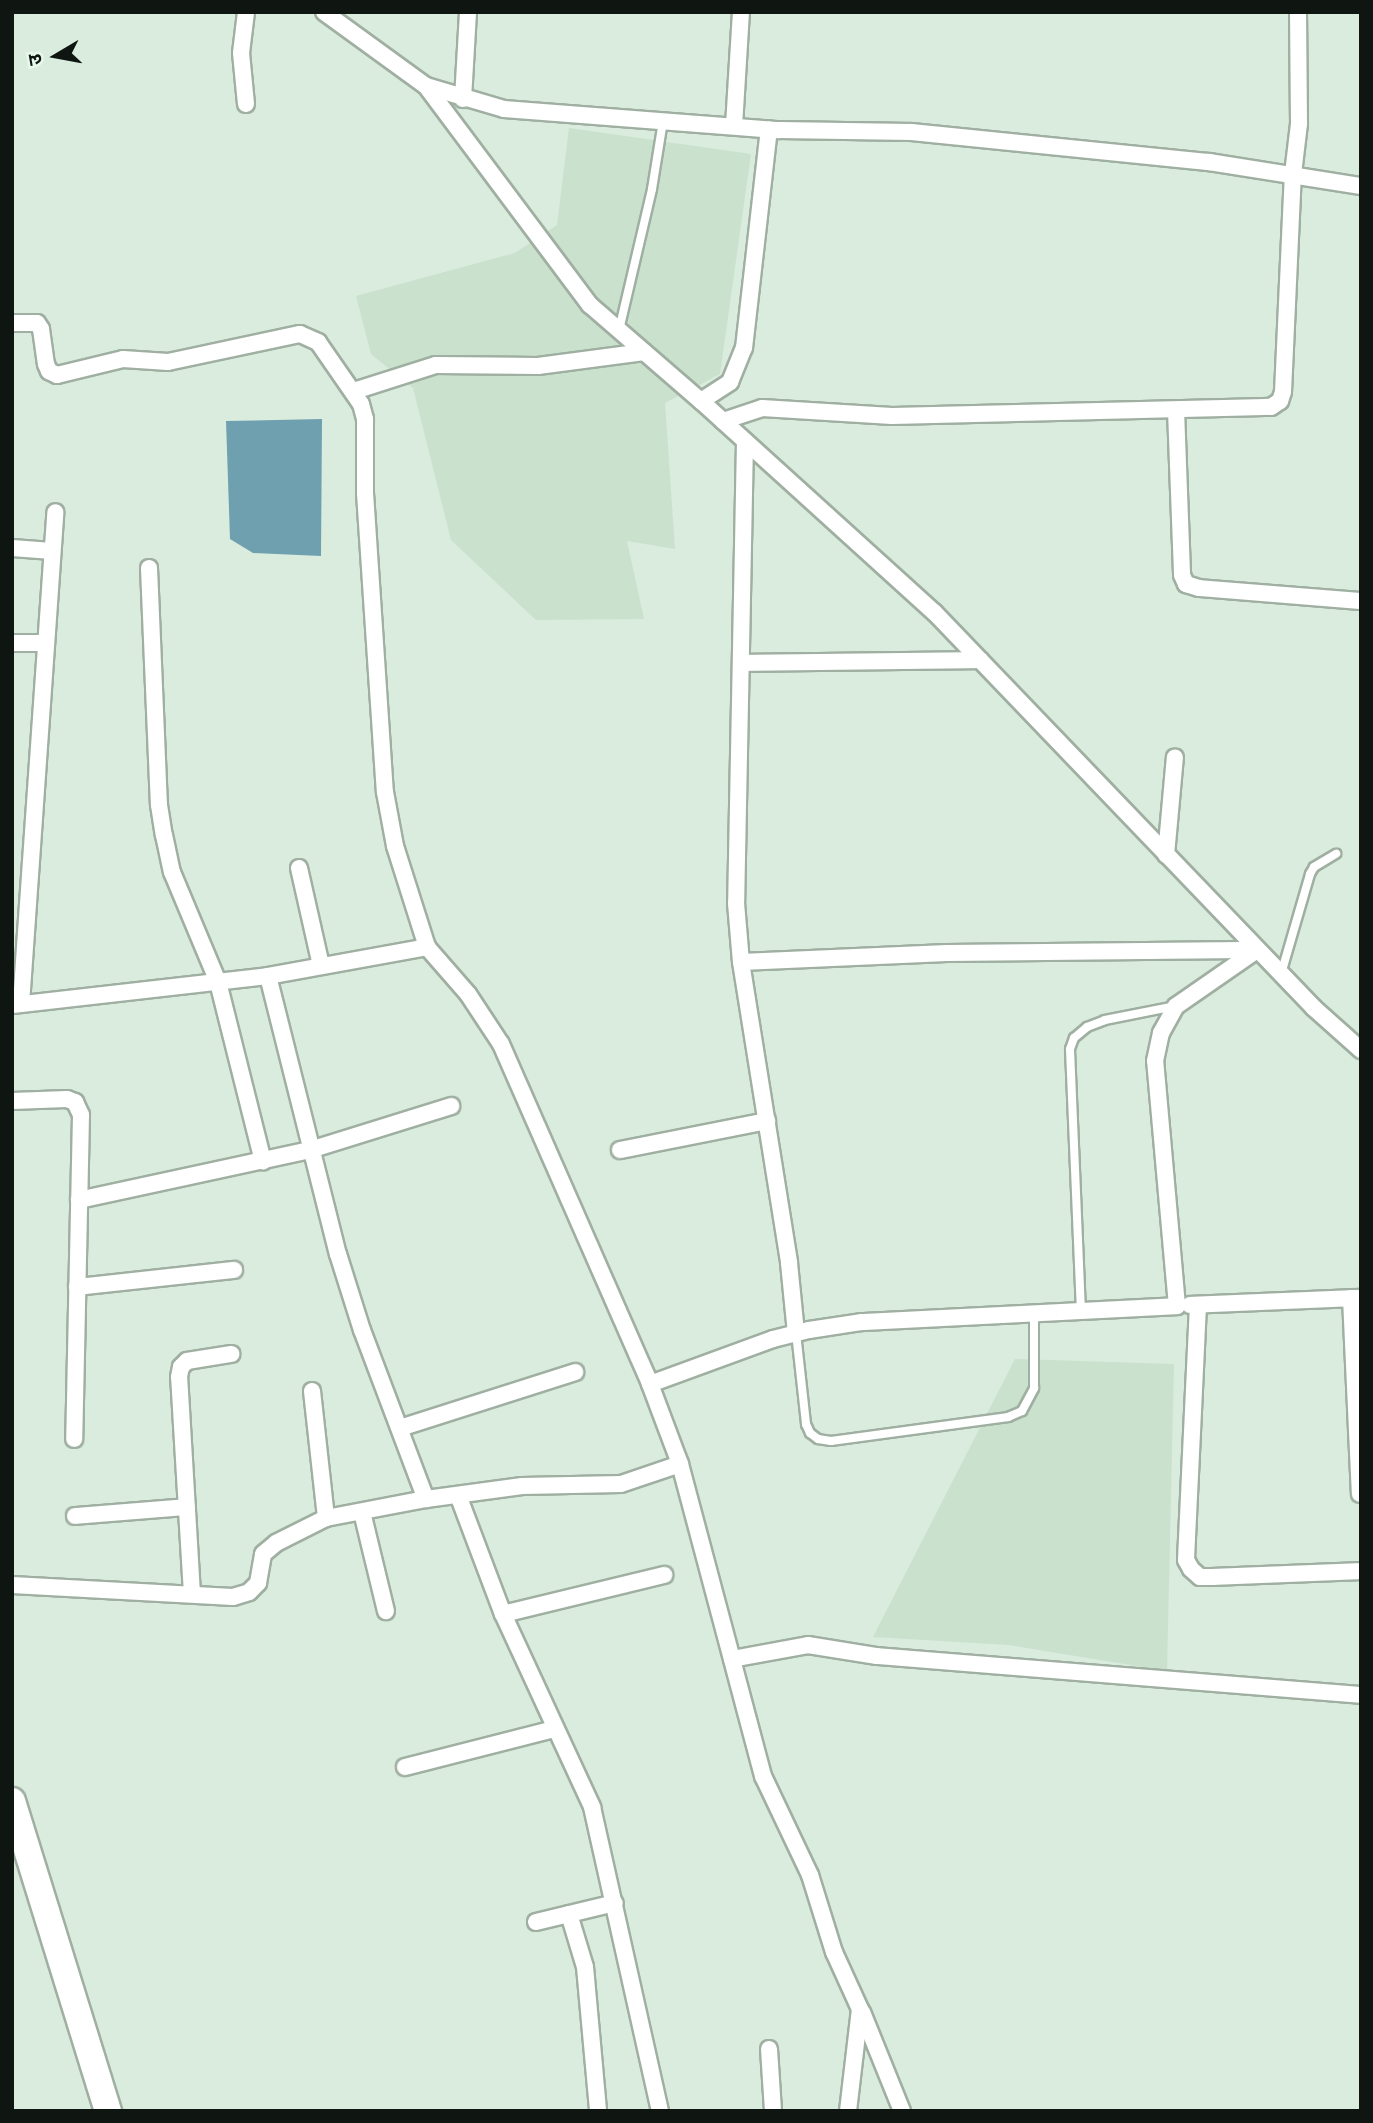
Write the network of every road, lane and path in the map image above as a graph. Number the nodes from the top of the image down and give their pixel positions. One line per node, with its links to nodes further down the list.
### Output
1 (246, 12): 8 (street)
2 (324, 12): 6 (street)
3 (468, 12): 7 (street)
4 (741, 12): 10 (street)
5 (1298, 12): 12 (street)
6 (426, 86): 7 (street); 15 (street)
7 (463, 99): 9 (street)
8 (246, 104)
9 (663, 121): 10 (street); 15 (lane)
10 (734, 126): 11 (street)
11 (769, 129): 12 (street); 18 (street)
12 (1293, 174): 13 (street); 19 (street)
13 (1361, 186)
14 (12, 323): 17 (street)
15 (619, 330): 16 (street)
16 (644, 352): 17 (street); 18 (street)
17 (354, 391): 35 (street)
18 (701, 401): 20 (street)
19 (1176, 410): 20 (street); 26 (street)
20 (723, 421): 21 (street)
21 (745, 441): 29 (street); 30 (street)
22 (55, 512): 24 (street)
23 (12, 548): 24 (street)
24 (52, 551): 28 (street)
25 (149, 568): 41 (street)
26 (1361, 601)
27 (12, 643): 28 (street)
28 (46, 643): 42 (street)
29 (979, 660): 30 (street); 33 (street)
30 (742, 663): 37 (street)
31 (1175, 757): 33 (street)
32 (1335, 854): 39 (lane)
33 (1166, 855): 36 (street)
34 (299, 868): 38 (street)
35 (427, 947): 38 (street); 62 (street)
36 (1257, 950): 37 (street); 39 (street); 43 (street)
37 (741, 962): 47 (street)
38 (321, 966): 40 (street)
39 (1281, 974): 44 (street)
40 (268, 976): 41 (street); 48 (street)
41 (218, 982): 42 (street); 50 (street)
42 (17, 1005)
43 (1176, 1006): 56 (street); 57 (lane)
44 (1361, 1050)
45 (12, 1101): 51 (street)
46 (452, 1106): 48 (street)
47 (767, 1121): 49 (street); 59 (street)
48 (310, 1150): 50 (street); 64 (street)
49 (620, 1150)
50 (263, 1161): 51 (street)
51 (79, 1200): 53 (street)
52 (234, 1270): 53 (street)
53 (77, 1287): 65 (street)
54 (1356, 1298): 55 (street); 67 (street)
55 (1198, 1305): 56 (street); 74 (street)
56 (1177, 1306): 57 (street)
57 (1081, 1312): 58 (street)
58 (1034, 1314): 59 (street); 59 (lane)
59 (796, 1333): 62 (street)
60 (231, 1354): 70 (street)
61 (575, 1372): 64 (street)
62 (650, 1384): 66 (street)
63 (312, 1391): 73 (street)
64 (400, 1428): 69 (street)
65 (74, 1438)
66 (680, 1464): 68 (street); 80 (street)
67 (1360, 1494)
68 (458, 1495): 69 (street); 79 (street)
69 (426, 1499): 71 (street)
70 (187, 1507): 72 (street); 77 (street)
71 (362, 1511): 73 (street); 78 (street)
72 (75, 1516)
73 (326, 1518): 77 (street)
74 (1361, 1571)
75 (664, 1575): 79 (street)
76 (12, 1585): 77 (street)
77 (192, 1594)
78 (386, 1611)
79 (503, 1614): 82 (street)
80 (732, 1659): 81 (street); 88 (street)
81 (1361, 1695)
82 (554, 1729): 83 (street); 85 (street)
83 (405, 1768)
84 (12, 1801): 90 (main road)
85 (615, 1903): 86 (street); 92 (street)
86 (569, 1914): 87 (street); 91 (street)
87 (536, 1922)
88 (860, 2009): 94 (street); 95 (street)
89 (769, 2049): 93 (street)
90 (108, 2111)
91 (598, 2111)
92 (660, 2111)
93 (773, 2111)
94 (848, 2111)
95 (902, 2111)

